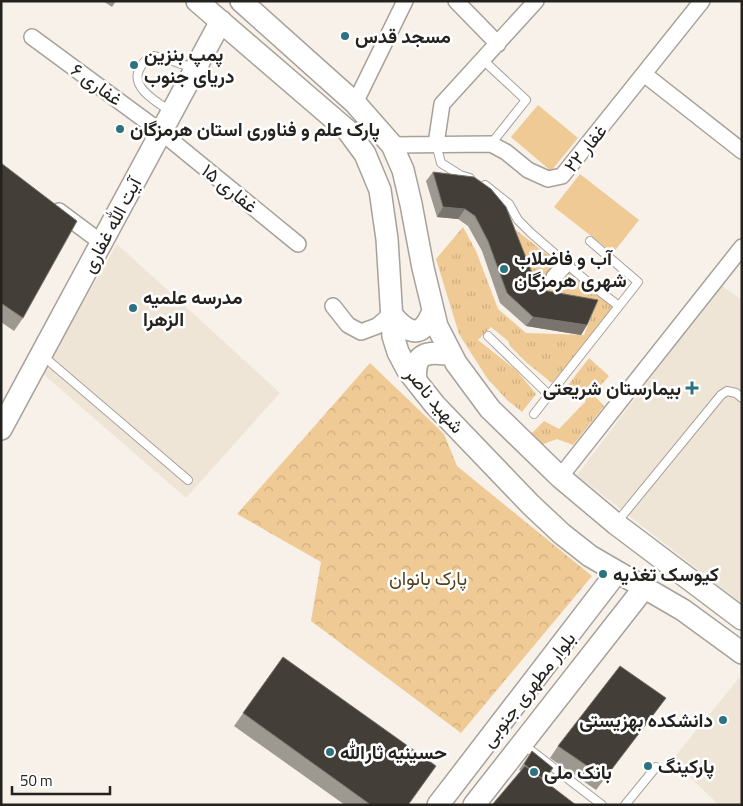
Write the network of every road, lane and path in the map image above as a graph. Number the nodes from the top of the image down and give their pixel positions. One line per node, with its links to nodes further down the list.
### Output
1 (198, 1): 7 (main road, شهید ناصر)
2 (241, 1): 13 (main road, شهید ناصر)
3 (405, 1): 13 (street)
4 (536, 1): 9 (street)
5 (702, 1): 12 (street, غفار ۲۲)
6 (458, 2): 9 (street)
7 (221, 21): 11 (main road, آیت الله غفاری); 30 (main road, شهید ناصر)
8 (32, 37): 15 (street, غفاری ۶)
9 (498, 44): 10 (street)
10 (483, 60): 16 (street); 17 (lane)
11 (195, 68): 14 (main road, آیت الله غفاری); 14 (lane)
12 (644, 74): 17 (street, غفار ۲۲); 19 (street)
13 (355, 103): 18 (main road, شهید ناصر)
14 (172, 112): 15 (main road, آیت الله غفاری)
15 (161, 132): 22 (main road, آیت الله غفاری); 23 (street, غفاری ۱۵)
16 (436, 144): 17 (street); 18 (street); 25 (lane)
17 (491, 144)
18 (392, 145): 29 (main road, شهید ناصر)
19 (742, 151)
20 (48, 203): 22 (street)
21 (590, 241): 28 (lane)
22 (102, 243): 32 (main road, آیت الله غفاری)
23 (298, 244)
24 (742, 247): 39 (street)
25 (566, 264): 26 (street); 28 (lane)
26 (554, 276)
27 (332, 306): 30 (street)
28 (619, 306): 35 (lane)
29 (433, 311): 30 (main road); 33 (main road, شهید ناصر)
30 (391, 314): 34 (main road, شهید ناصر)
31 (488, 336): 35 (lane)
32 (41, 355): 38 (main road, آیت الله غفاری); 40 (lane)
33 (452, 355): 34 (main road); 39 (main road, شهید ناصر)
34 (416, 381): 42 (main road, شهید ناصر)
35 (549, 395): 37 (lane)
36 (742, 398): 41 (lane)
37 (534, 414)
38 (1, 429)
39 (560, 477): 41 (main road, شهید ناصر)
40 (188, 480)
41 (616, 524): 44 (main road, شهید ناصر)
42 (617, 572): 43 (main road, شهید ناصر); 48 (main road, بلوار مطهری جنوبی)
43 (644, 588): 45 (main road, شهید ناصر); 46 (main road, بلوار مطهری جنوبی)
44 (742, 619)
45 (742, 653)
46 (522, 743): 49 (main road, بلوار مطهری جنوبی); 51 (lane)
47 (656, 767): 52 (lane)
48 (460, 777): 49 (main road); 50 (main road, بلوار مطهری جنوبی)
49 (478, 799)
50 (438, 805)
51 (602, 805)
52 (625, 805)

